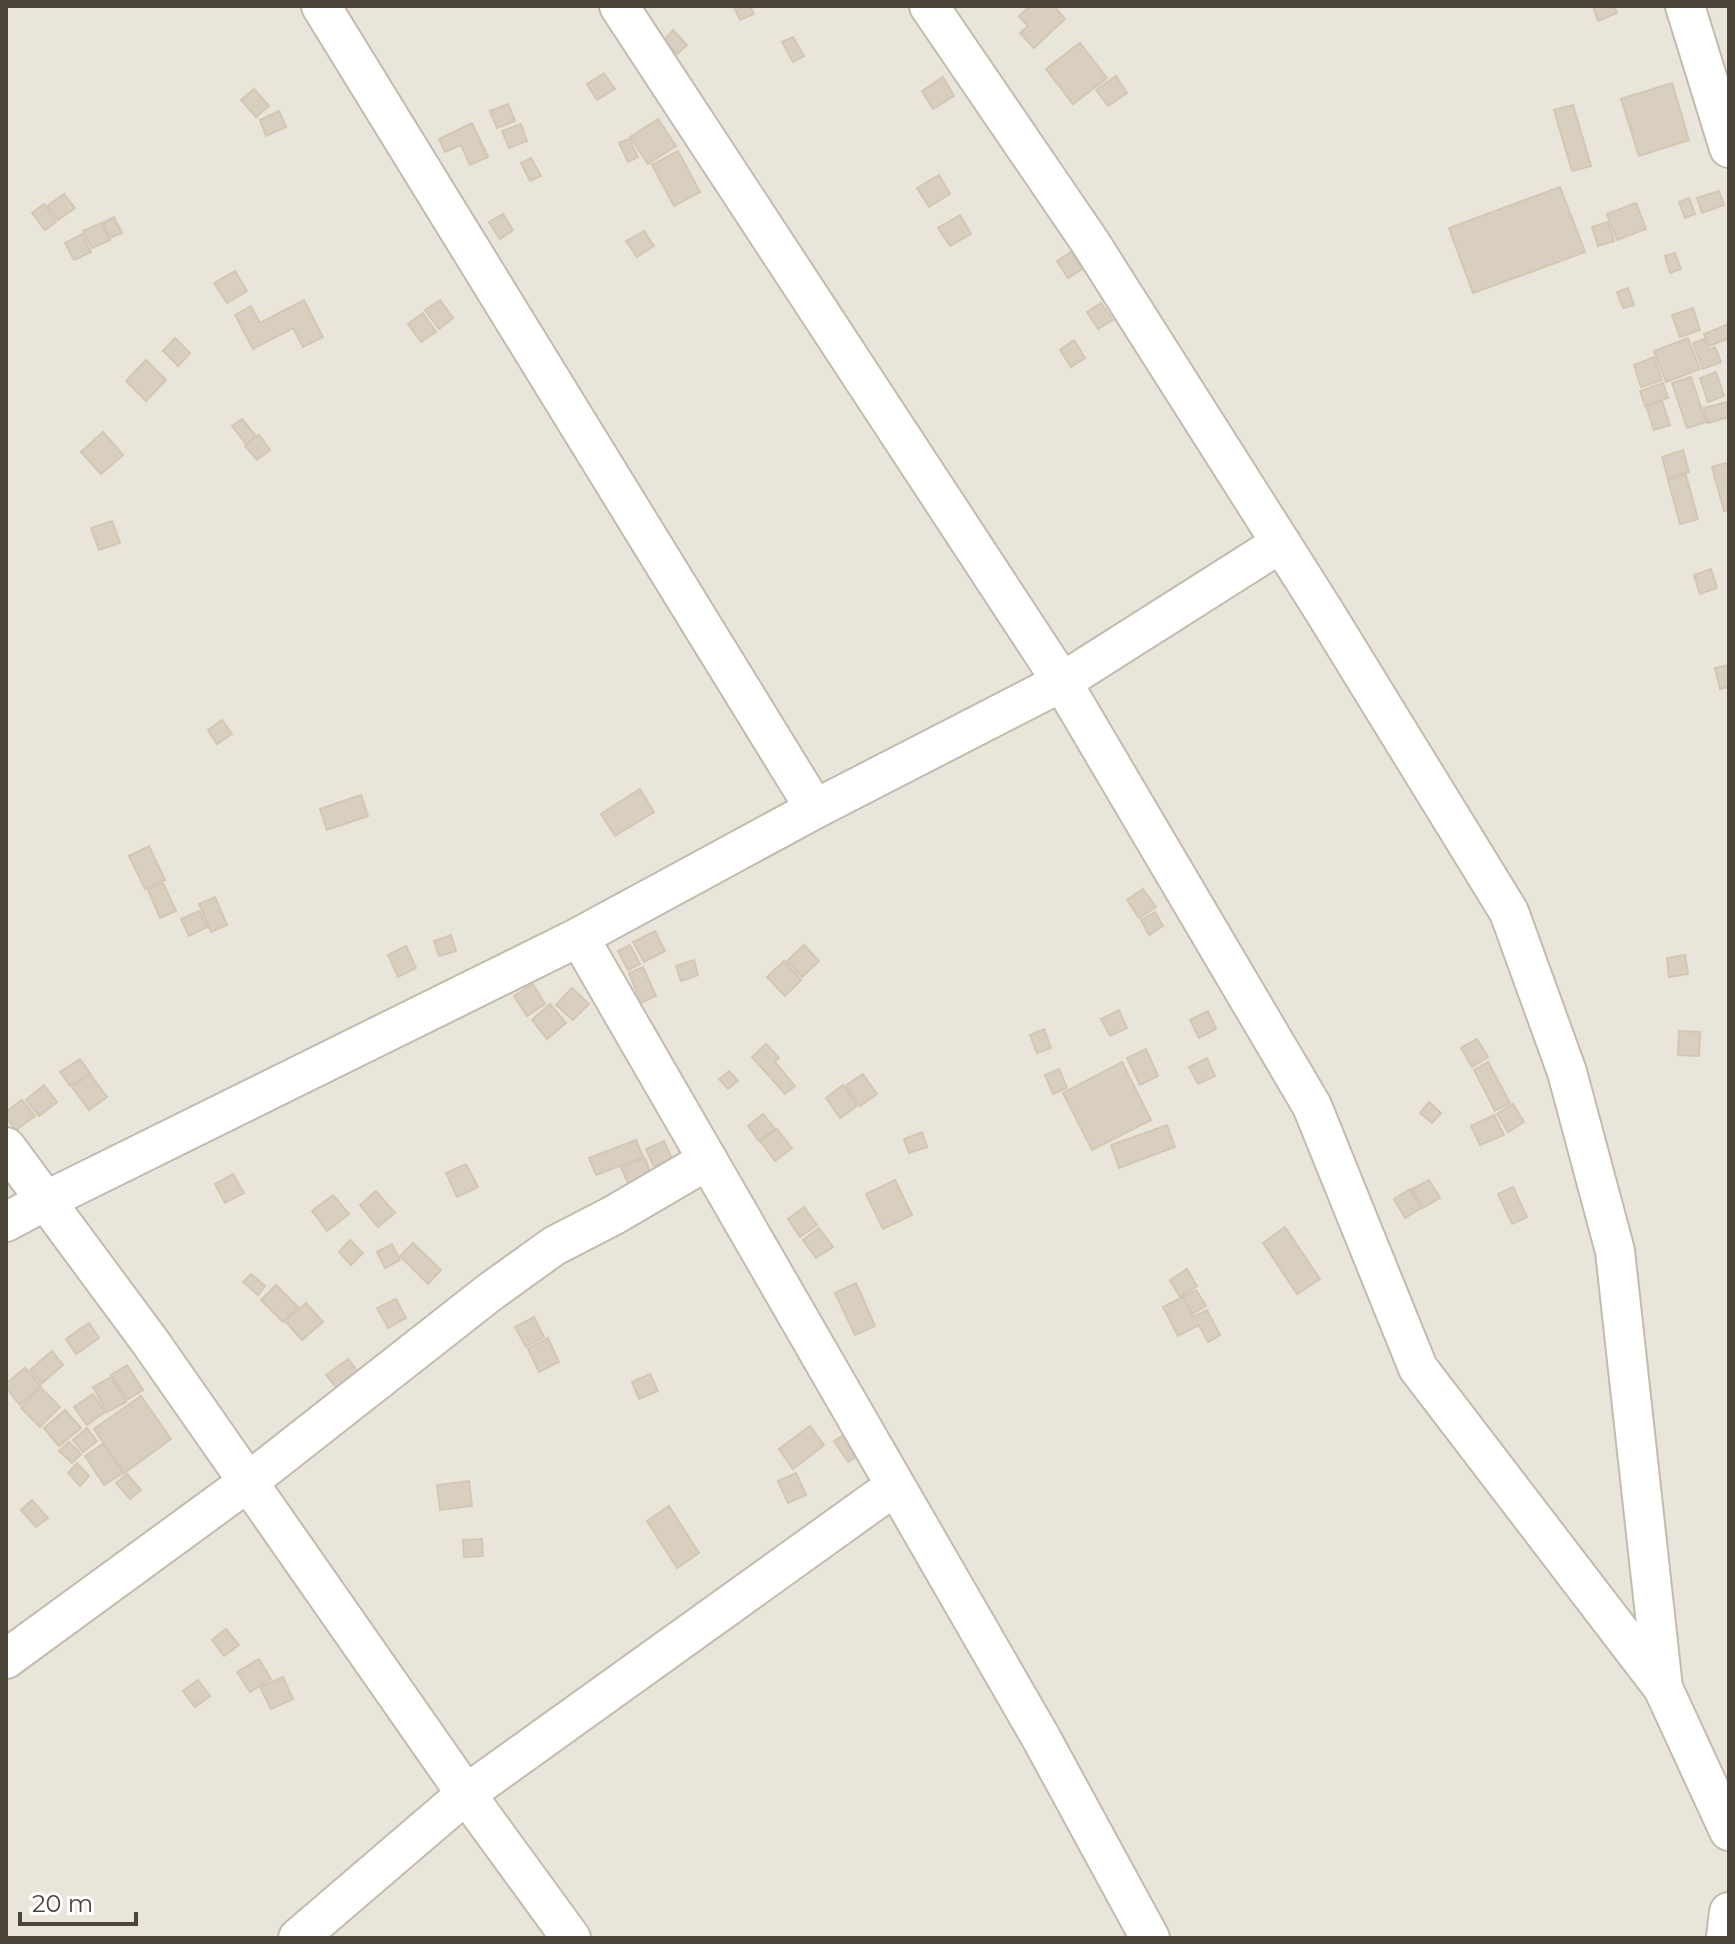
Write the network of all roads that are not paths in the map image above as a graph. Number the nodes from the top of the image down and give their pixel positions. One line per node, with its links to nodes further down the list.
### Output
1 (321, 6): 8 (street)
2 (619, 6): 7 (street)
3 (929, 6): 6 (street)
4 (1685, 6): 5 (street)
5 (1729, 148)
6 (1281, 543): 7 (street); 17 (street)
7 (1062, 682): 8 (street); 17 (street)
8 (815, 809): 9 (street)
9 (579, 937): 11 (street); 12 (street)
10 (6, 1147): 12 (street)
11 (708, 1160): 14 (street); 15 (street)
12 (47, 1200): 13 (street); 14 (street)
13 (6, 1222)
14 (248, 1482): 16 (street); 18 (street)
15 (895, 1486): 18 (street); 22 (street)
16 (6, 1659)
17 (1663, 1688): 19 (street)
18 (466, 1794): 20 (street); 21 (street)
19 (1729, 1831)
20 (298, 1938)
21 (571, 1938)
22 (1150, 1938)

